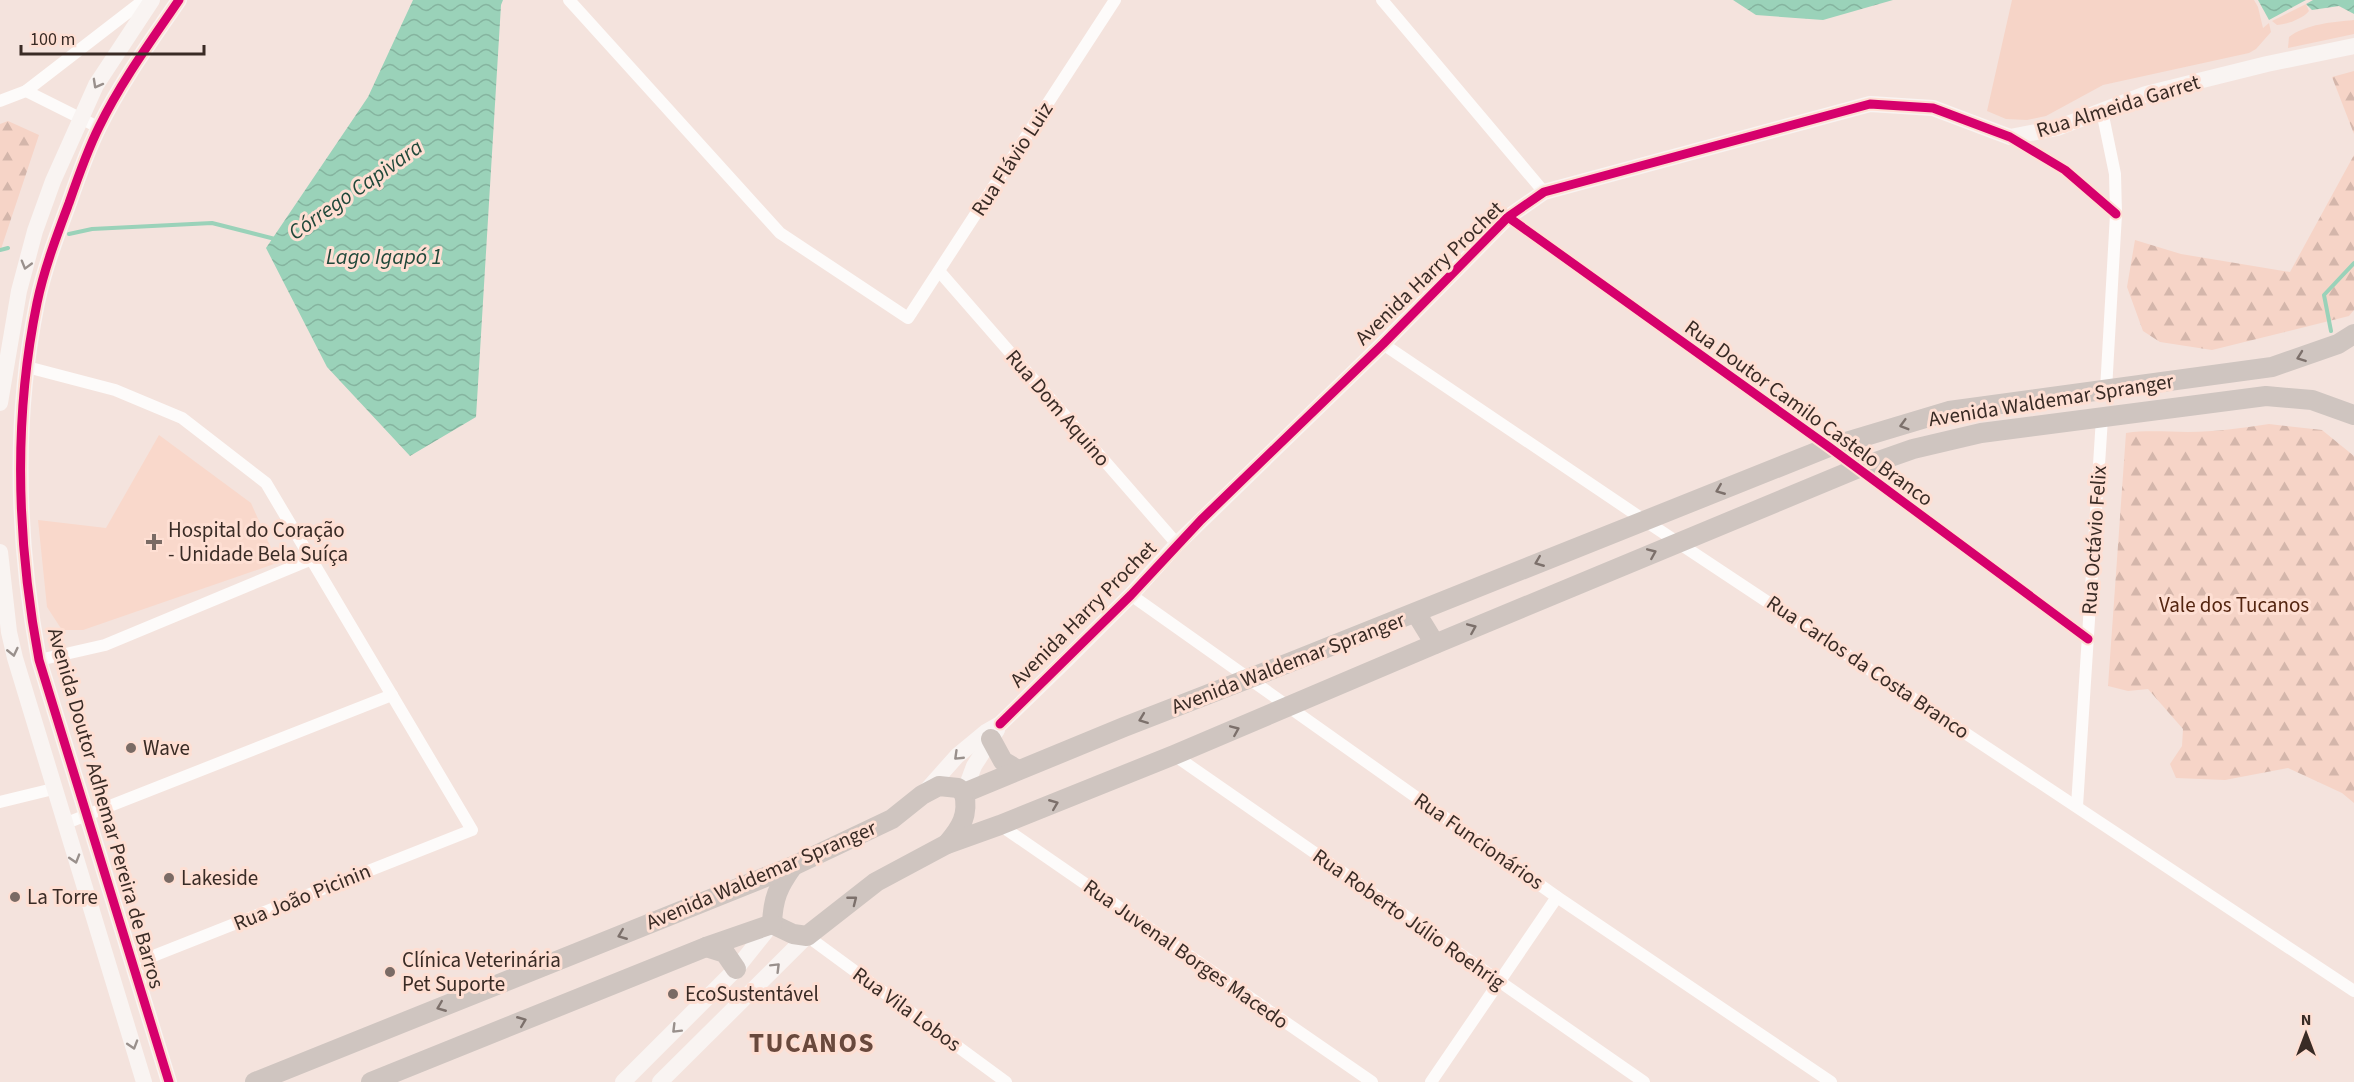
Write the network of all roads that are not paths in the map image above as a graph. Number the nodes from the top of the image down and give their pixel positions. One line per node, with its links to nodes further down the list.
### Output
1 (144, 0): 8 (street)
2 (152, 0): 11 (street, one-way to 11)
3 (179, 0): 12 (street, Avenida Doutor Adhemar Pereira de Barros)
4 (569, 0): 17 (street, Rua Flávio Luiz)
5 (1115, 0): 17 (street, Rua Flávio Luiz)
6 (1382, 0): 14 (street)
7 (2354, 46): 10 (street, Rua Almeida Garret)
8 (26, 91): 9 (street); 11 (street)
9 (0, 101)
10 (2103, 111): 13 (street, Rua Almeida Garret); 15 (street)
11 (80, 119): 12 (street); 21 (street, one-way to 21)
12 (98, 127): 20 (street, Avenida Doutor Adhemar Pereira de Barros)
13 (2010, 137): 14 (street, Avenida Harry Prochet); 15 (street, Rua Almeida Garret)
14 (1544, 192): 16 (street, Avenida Harry Prochet)
15 (2116, 214): 22 (street)
16 (1508, 217): 19 (street, Avenida Harry Prochet); 26 (street, Rua Doutor Camilo Castelo Branco)
17 (939, 271): 30 (street, Rua Dom Aquino)
18 (2354, 334): 22 (main road, Avenida Waldemar Spranger, one-way to 22)
19 (1383, 344): 28 (street, Rua Carlos da Costa Branco); 30 (street, Avenida Harry Prochet)
20 (27, 367): 32 (street); 37 (street, Avenida Doutor Adhemar Pereira de Barros)
21 (2, 378): 23 (street)
22 (2106, 390): 26 (main road, Avenida Waldemar Spranger, one-way to 26)
23 (0, 403)
24 (2354, 415): 25 (main road, Avenida Waldemar Spranger)
25 (2103, 418): 27 (main road, Avenida Waldemar Spranger); 35 (street, Rua Octávio Felix)
26 (1828, 447): 27 (street, Rua Doutor Camilo Castelo Branco); 28 (main road, Avenida Waldemar Spranger, one-way to 28)
27 (1856, 469): 29 (main road, Avenida Waldemar Spranger); 35 (street, Rua Doutor Camilo Castelo Branco)
28 (1644, 520): 29 (street, Rua Carlos da Costa Branco); 34 (main road, Avenida Waldemar Spranger, one-way to 34)
29 (1679, 542): 36 (main road, Avenida Waldemar Spranger, one-way to 29); 48 (street, Rua Carlos da Costa Branco)
30 (1177, 544): 33 (street, Avenida Harry Prochet)
31 (0, 552): 44 (street, Avenida Doutor Adhemar Pereira de Barros, one-way to 44)
32 (312, 559): 37 (street); 39 (street)
33 (1131, 595): 38 (street, Rua Funcionários); 41 (street, Avenida Harry Prochet)
34 (1416, 613): 36 (main road); 38 (main road, Avenida Waldemar Spranger)
35 (2088, 639): 48 (street, Rua Octávio Felix)
36 (1435, 644): 40 (main road, Avenida Waldemar Spranger)
37 (39, 660): 49 (street, Avenida Doutor Adhemar Pereira de Barros)
38 (1249, 679): 40 (street, Rua Funcionários); 43 (main road, Avenida Waldemar Spranger, one-way to 43)
39 (392, 694): 49 (street); 58 (street, Rua João Picinin)
40 (1289, 707): 42 (main road, Avenida Waldemar Spranger, one-way to 40); 54 (street, Rua Funcionários)
41 (996, 731): 43 (main road); 45 (street, Avenida Harry Prochet); 46 (street, Avenida Harry Prochet, one-way to 46)
42 (1174, 755): 51 (main road, Avenida Waldemar Spranger, one-way to 42); 60 (street, Rua Roberto Júlio Roehrig)
43 (1018, 770): 45 (main road, Avenida Waldemar Spranger)
44 (53, 789): 47 (street); 50 (street, Avenida Doutor Adhemar Pereira de Barros)
45 (964, 793): 46 (main road, Avenida Waldemar Spranger); 52 (main road)
46 (922, 795): 53 (main road, Avenida Waldemar Spranger)
47 (0, 802)
48 (2077, 806): 61 (street, Rua Carlos da Costa Branco)
49 (87, 816): 50 (street); 58 (street, Avenida Doutor Adhemar Pereira de Barros)
50 (64, 824): 62 (street, Avenida Doutor Adhemar Pereira de Barros, one-way to 62)
51 (1000, 825): 52 (main road, Avenida Waldemar Spranger); 69 (street, Rua Juvenal Borges Macedo)
52 (947, 844): 56 (main road, Avenida Waldemar Spranger, one-way to 52)
53 (793, 866): 55 (main road); 64 (main road, Avenida Waldemar Spranger, one-way to 64)
54 (1557, 897): 60 (street); 72 (street, Rua Funcionários)
55 (772, 924): 56 (main road); 57 (main road, Avenida Waldemar Spranger); 59 (street)
56 (807, 936): 67 (street, one-way to 56); 68 (street, Rua Vila Lobos)
57 (706, 947): 59 (main road); 65 (main road, Avenida Waldemar Spranger, one-way to 57)
58 (133, 964): 63 (street, Avenida Doutor Adhemar Pereira de Barros)
59 (736, 969): 66 (street, one-way to 66)
60 (1501, 982): 70 (street); 71 (street, Rua Roberto Júlio Roehrig)
61 (2354, 991)
62 (144, 1082)
63 (169, 1082)
64 (255, 1082)
65 (371, 1082)
66 (623, 1082)
67 (660, 1082)
68 (1006, 1082)
69 (1372, 1082)
70 (1431, 1082)
71 (1644, 1082)
72 (1831, 1082)

